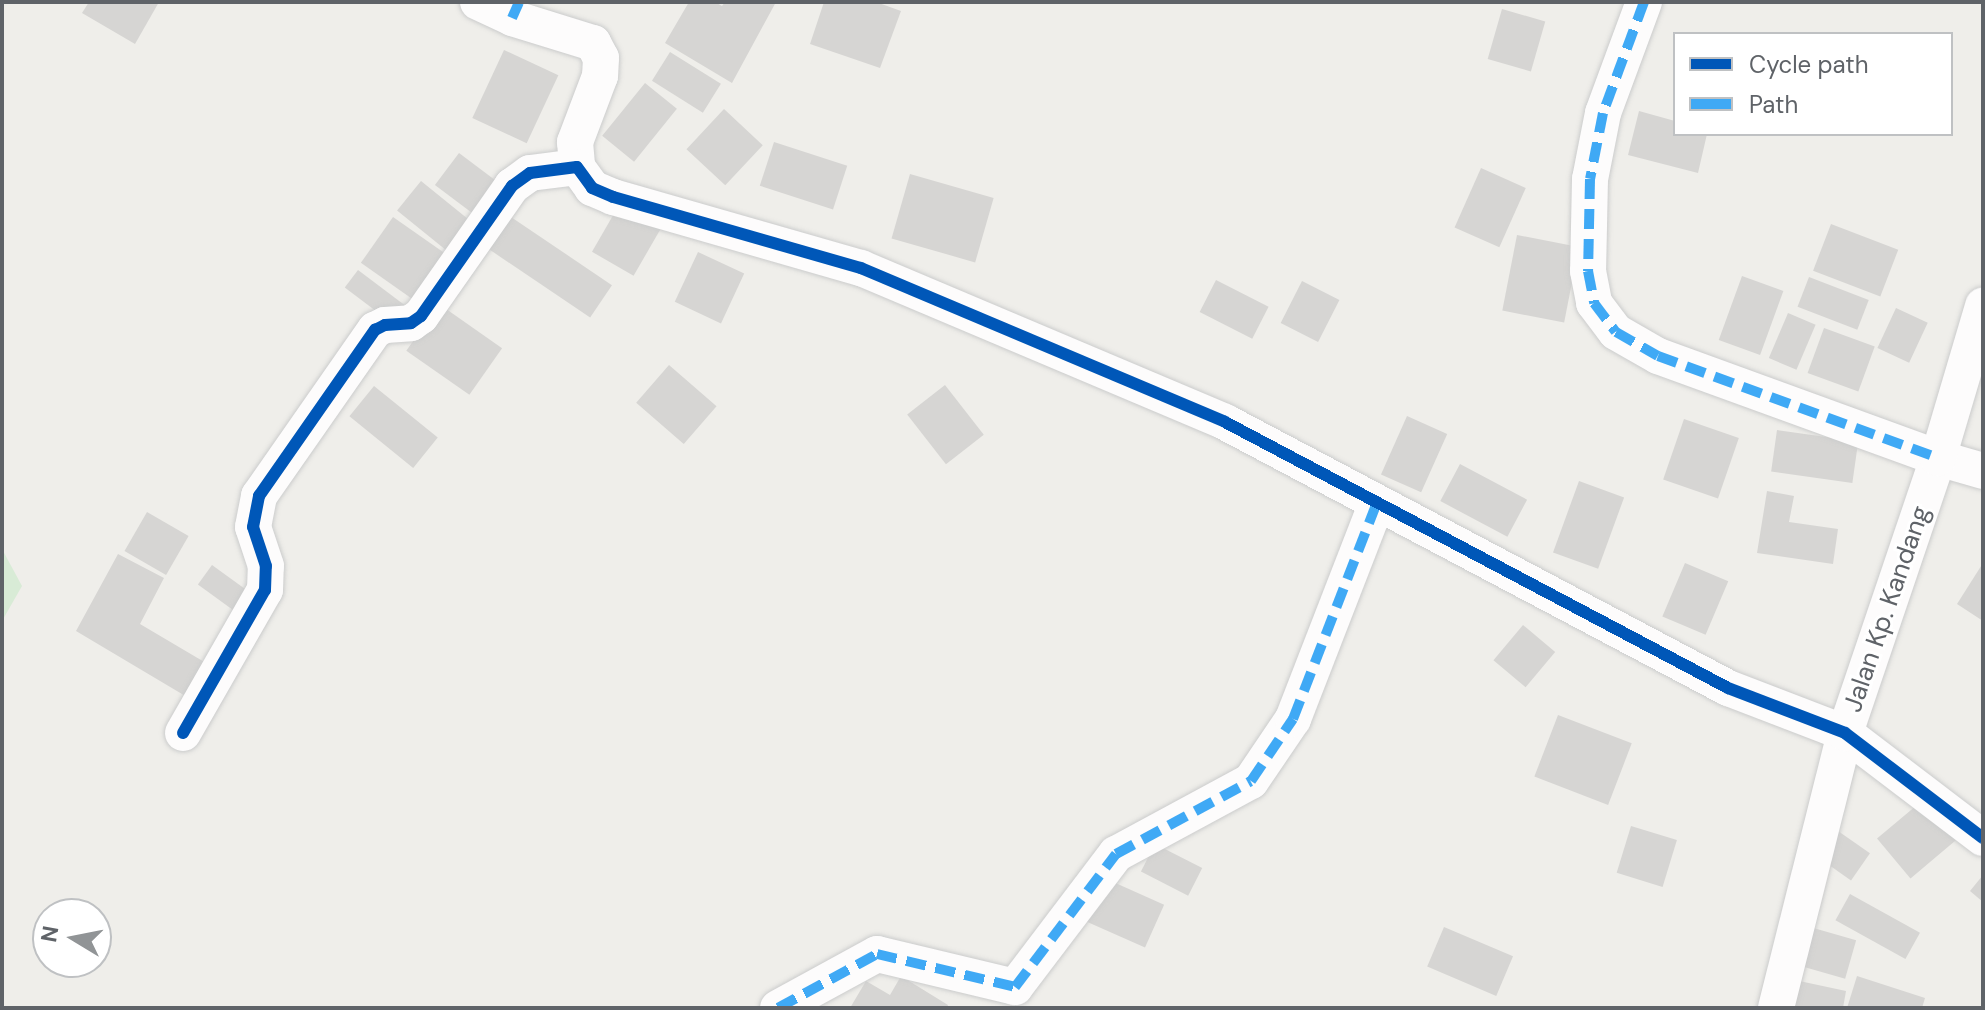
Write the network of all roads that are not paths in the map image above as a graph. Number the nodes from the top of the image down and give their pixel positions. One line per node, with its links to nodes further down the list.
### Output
1 (478, 2): 3 (street)
2 (1644, 2): 6 (street)
3 (516, 10): 4 (street)
4 (577, 167): 8 (street); 9 (street)
5 (1983, 306): 6 (street, Jalan Kp. Kandang)
6 (1938, 458): 7 (street); 10 (street, Jalan Kp. Kandang)
7 (1983, 471)
8 (1376, 505): 10 (street); 12 (street)
9 (183, 733)
10 (1845, 733): 11 (street); 13 (street, Jalan Kp. Kandang)
11 (1983, 838)
12 (778, 1008)
13 (1776, 1008)

